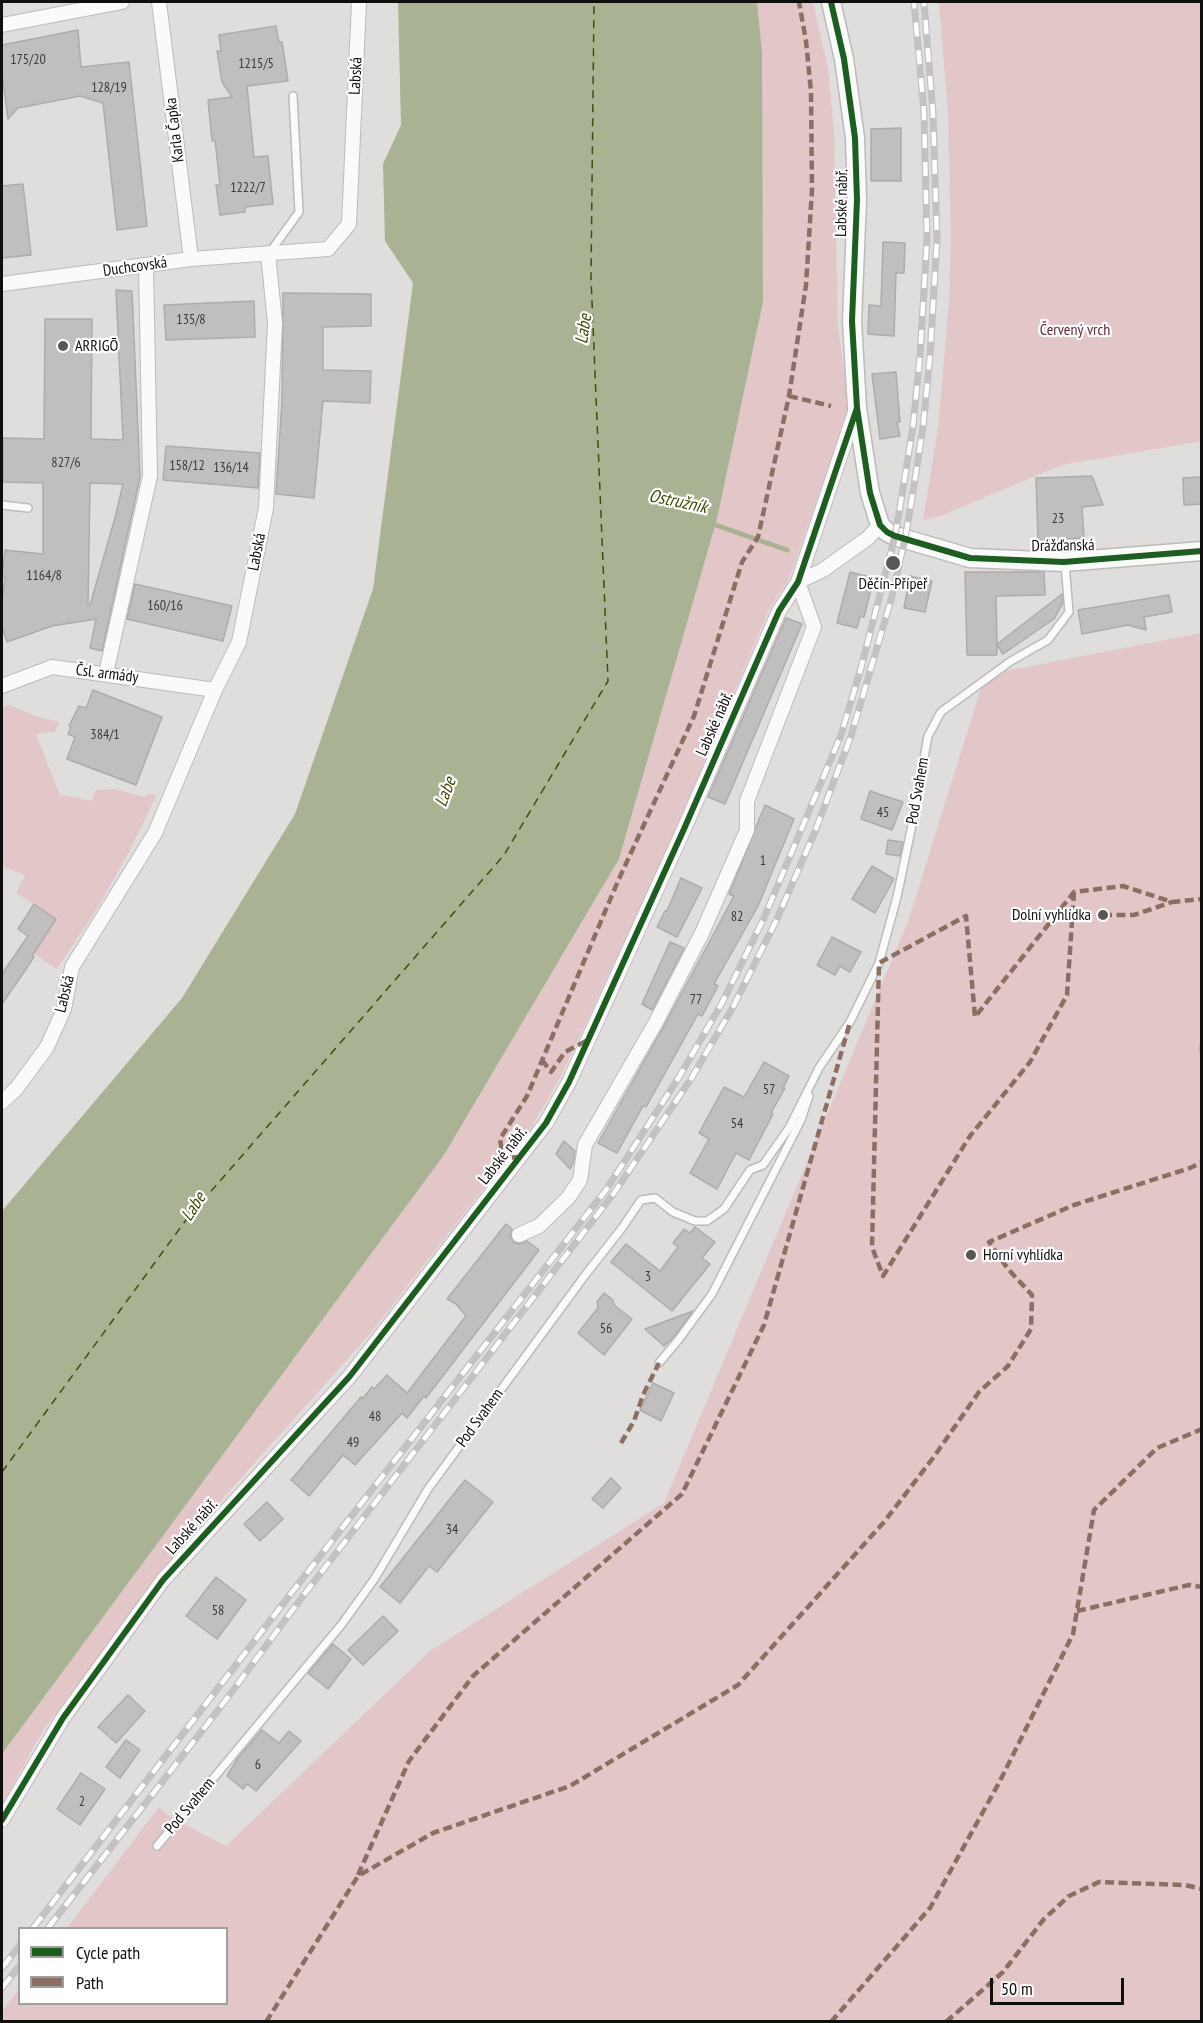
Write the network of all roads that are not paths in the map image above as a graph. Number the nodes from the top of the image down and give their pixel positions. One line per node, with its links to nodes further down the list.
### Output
1 (122, 2): 5 (street)
2 (159, 2): 8 (street, Karla Čapka)
3 (359, 2): 7 (street, Labská)
4 (831, 2): 11 (street, Labské nábř.)
5 (2, 25)
6 (293, 96): 7 (lane)
7 (268, 254): 8 (street, Duchcovská); 20 (street, Labská)
8 (191, 260): 9 (street, Duchcovská)
9 (147, 266): 10 (street, Duchcovská); 18 (street)
10 (2, 284)
11 (856, 408): 14 (street, Labské nábř.); 17 (street, Labské nábř.)
12 (2, 505): 13 (lane)
13 (28, 508)
14 (880, 525): 16 (street, Drážďanská); 17 (street)
15 (1202, 551): 16 (street, Drážďanská)
16 (1064, 562): 21 (lane, Pod Svahem)
17 (798, 582): 23 (street); 25 (street, Labské nábř.)
18 (106, 674): 19 (street, Čsl. armády); 20 (street, Čsl. armády)
19 (2, 686)
20 (215, 690): 22 (street, Labská)
21 (819, 1068): 24 (lane, Pod Svahem); 26 (lane, Pod Svahem)
22 (2, 1102)
23 (519, 1235)
24 (658, 1363)
25 (2, 1820)
26 (157, 1846)

